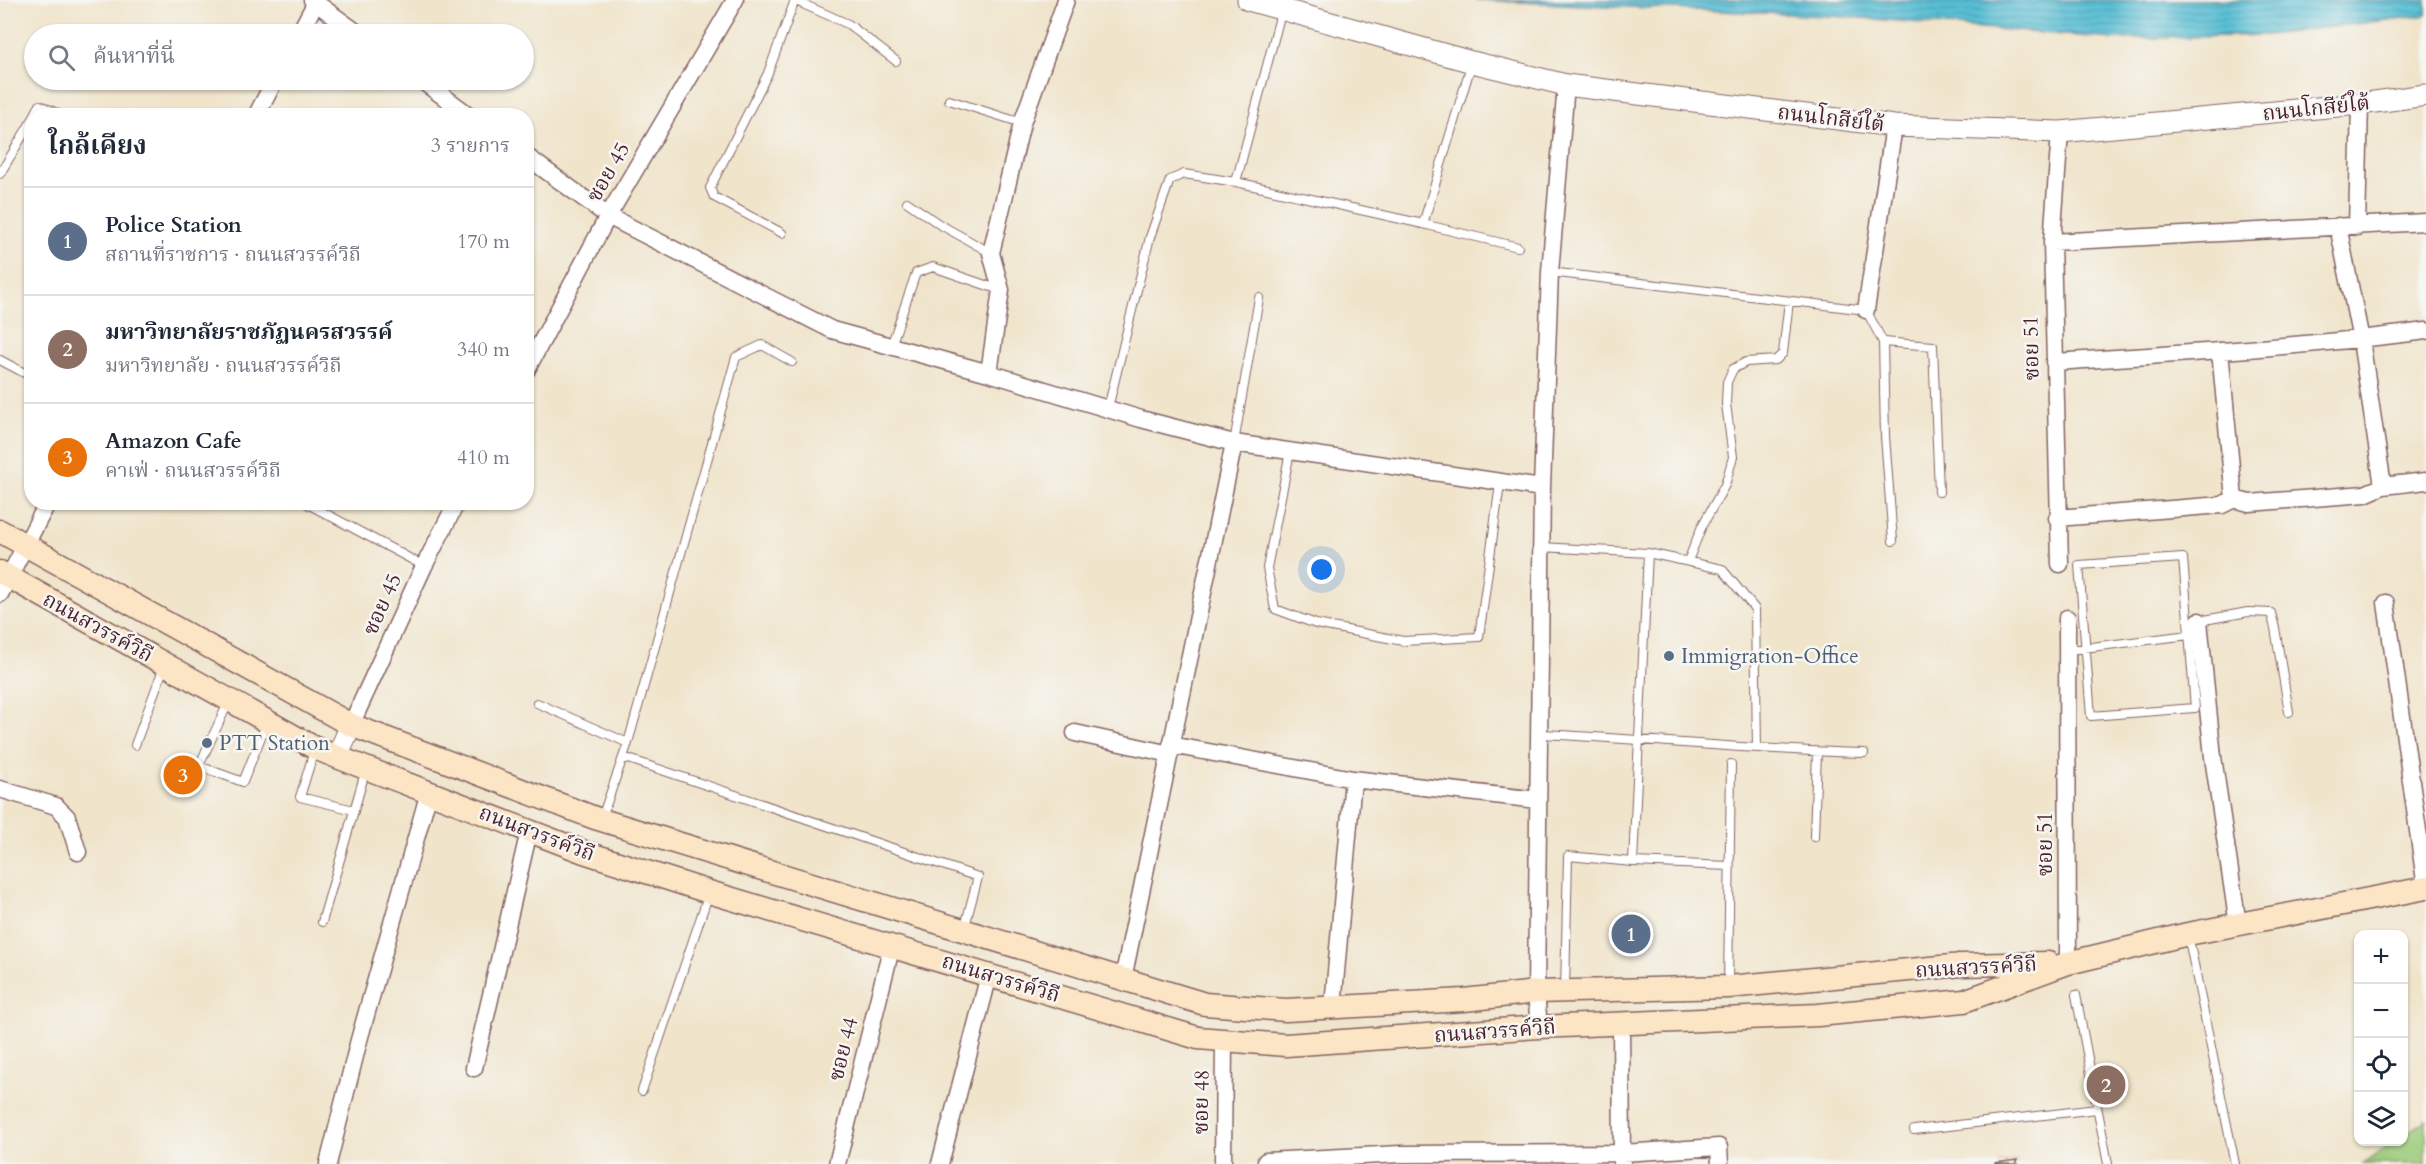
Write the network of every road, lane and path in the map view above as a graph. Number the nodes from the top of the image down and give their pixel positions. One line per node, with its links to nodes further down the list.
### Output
1 (735, 0): 27 (street, ซอย 45)
2 (795, 0): 9 (lane); 32 (lane)
3 (1066, 0): 19 (street)
4 (1248, 0): 6 (street, ถนนโกสีย์ใต้)
5 (315, 1): 7 (street); 8 (street)
6 (1282, 9): 10 (street, ถนนโกสีย์ใต้); 25 (lane)
7 (304, 24)
8 (346, 24)
9 (896, 61)
10 (1472, 62): 11 (street, ถนนโกสีย์ใต้); 29 (lane)
11 (1566, 85): 20 (street, ถนนโกสีย์ใต้); 36 (street)
12 (270, 90): 17 (street)
13 (435, 90): 18 (street)
14 (2426, 95): 16 (street, ถนนโกสีย์ใต้)
15 (949, 100): 19 (lane)
16 (2360, 104): 21 (street, ถนนโกสีย์ใต้); 31 (street)
17 (260, 108)
18 (460, 108)
19 (1022, 123): 35 (street)
20 (1894, 126): 21 (street, ถนนโกสีย์ใต้); 40 (street)
21 (2060, 132): 33 (street, ซอย 51)
22 (24, 134): 24 (lane)
23 (534, 162): 27 (street)
24 (0, 174)
25 (1236, 182): 29 (lane); 52 (lane)
26 (907, 202): 35 (lane)
27 (608, 216): 44 (street); 46 (street, ซอย 45)
28 (2426, 222): 31 (street)
29 (1423, 224): 34 (lane)
30 (2338, 226): 31 (street); 33 (street); 42 (street)
31 (2357, 227)
32 (782, 233)
33 (2052, 242): 49 (street, ซอย 51)
34 (1518, 247)
35 (991, 253): 37 (street)
36 (1550, 272): 39 (lane); 58 (street)
37 (1001, 290): 44 (lane); 51 (street)
38 (1259, 298): 53 (lane)
39 (1789, 301): 40 (lane); 70 (lane)
40 (1866, 310): 43 (lane)
41 (2426, 332): 42 (street)
42 (2361, 340): 45 (street); 57 (street)
43 (1883, 342): 59 (lane); 66 (lane)
44 (891, 346): 51 (street)
45 (2220, 351): 49 (street); 60 (street)
46 (534, 356)
47 (0, 360): 50 (lane)
48 (792, 362): 89 (lane)
49 (2054, 362): 64 (street, ซอย 51)
50 (24, 373)
51 (989, 373): 52 (street)
52 (1108, 408): 53 (street)
53 (1234, 443): 54 (street); 93 (street)
54 (1290, 452): 56 (street); 56 (lane)
55 (2426, 481): 57 (street)
56 (1500, 484): 58 (street)
57 (2383, 486): 60 (street)
58 (1542, 488): 68 (street)
59 (1938, 492)
60 (2234, 499): 64 (street)
61 (44, 510): 67 (street)
62 (319, 510): 72 (lane)
63 (453, 510): 72 (street, ซอย 45)
64 (2057, 518): 71 (street, ซอย 51)
65 (0, 531): 67 (main road, ถนนสวรรค์วิถี)
66 (1893, 541)
67 (25, 546): 73 (street); 85 (main road, ถนนสวรรค์วิถี)
68 (1541, 547): 69 (lane); 87 (street)
69 (1648, 553): 70 (lane); 88 (lane)
70 (1688, 561): 92 (lane)
71 (2060, 564)
72 (424, 566): 85 (street, ซอย 45)
73 (3, 580): 80 (main road, ถนนสวรรค์วิถี)
74 (2386, 603): 111 (street)
75 (2067, 618): 79 (street, ซอย 51)
76 (2199, 621): 83 (lane); 114 (street)
77 (2189, 635): 78 (lane); 78 (lane); 78 (lane)
78 (2085, 648): 79 (lane)
79 (2067, 650): 118 (street, ซอย 51)
80 (165, 664): 81 (main road, ถนนสวรรค์วิถี); 90 (lane)
81 (230, 700): 84 (main road, ถนนสวรรค์วิถี); 84 (lane)
82 (537, 703): 89 (lane)
83 (2289, 712)
84 (268, 721): 91 (main road, ถนนสวรรค์วิถี)
85 (351, 725): 96 (street); 105 (main road, ถนนสวรรค์วิถี)
86 (1075, 733): 93 (street)
87 (1539, 735): 88 (lane); 103 (street)
88 (1639, 738): 92 (lane); 109 (lane)
89 (627, 742): 97 (lane)
90 (135, 745)
91 (315, 748): 96 (main road, ถนนสวรรค์วิถี); 104 (lane)
92 (1757, 748): 94 (lane)
93 (1171, 749): 100 (street); 120 (street)
94 (1817, 752): 95 (lane); 107 (lane)
95 (1864, 753)
96 (337, 757): 99 (main road, ถนนสวรรค์วิถี)
97 (623, 757): 105 (lane); 115 (lane)
98 (1731, 764): 110 (lane)
99 (366, 768): 102 (main road, ถนนสวรรค์วิถี); 104 (lane)
100 (1353, 779): 103 (street); 125 (street)
101 (0, 789): 108 (street)
102 (429, 792): 106 (main road, ถนนสวรรค์วิถี); 135 (street)
103 (1538, 800): 122 (street)
104 (354, 810): 113 (lane)
105 (601, 820): 115 (main road, ถนนสวรรค์วิถี)
106 (529, 831): 112 (main road, ถนนสวรรค์วิถี); 129 (street)
107 (1814, 837)
108 (78, 852)
109 (1633, 862): 110 (lane); 123 (lane)
110 (1729, 866): 121 (lane)
111 (2426, 888): 114 (main road, ถนนสวรรค์วิถี)
112 (709, 892): 117 (main road, ถนนสวรรค์วิถี); 130 (lane)
113 (322, 922)
114 (2238, 925): 116 (main road, ถนนสวรรค์วิถี)
115 (964, 931): 120 (main road, ถนนสวรรค์วิถี)
116 (2188, 934): 118 (main road, ถนนสวรรค์วิถี); 142 (lane)
117 (892, 945): 119 (main road, ถนนสวรรค์วิถี); 136 (street, ซอย 44)
118 (2068, 963): 121 (main road, ถนนสวรรค์วิถี); 126 (main road, ถนนสวรรค์วิถี)
119 (989, 975): 128 (main road, ถนนสวรรค์วิถี); 137 (street)
120 (1123, 979): 125 (main road, ถนนสวรรค์วิถี)
121 (1728, 987): 123 (main road, ถนนสวรรค์วิถี)
122 (1536, 992): 123 (main road, ถนนสวรรค์วิถี); 125 (main road, ถนนสวรรค์วิถี); 127 (street)
123 (1565, 992)
124 (2076, 995): 131 (lane)
125 (1333, 1006)
126 (1621, 1023): 127 (main road, ถนนสวรรค์วิถี); 134 (street)
127 (1539, 1027): 128 (main road, ถนนสวรรค์วิถี)
128 (1224, 1040): 138 (street, ซอย 48)
129 (474, 1068)
130 (642, 1090)
131 (2097, 1109): 132 (lane); 141 (lane)
132 (1914, 1130)
133 (1401, 1159): 134 (street); 139 (street)
134 (1622, 1159): 140 (street)
135 (328, 1164)
136 (837, 1164)
137 (940, 1164)
138 (1222, 1164)
139 (1266, 1164)
140 (1720, 1164)
141 (2108, 1164)
142 (2235, 1164)

